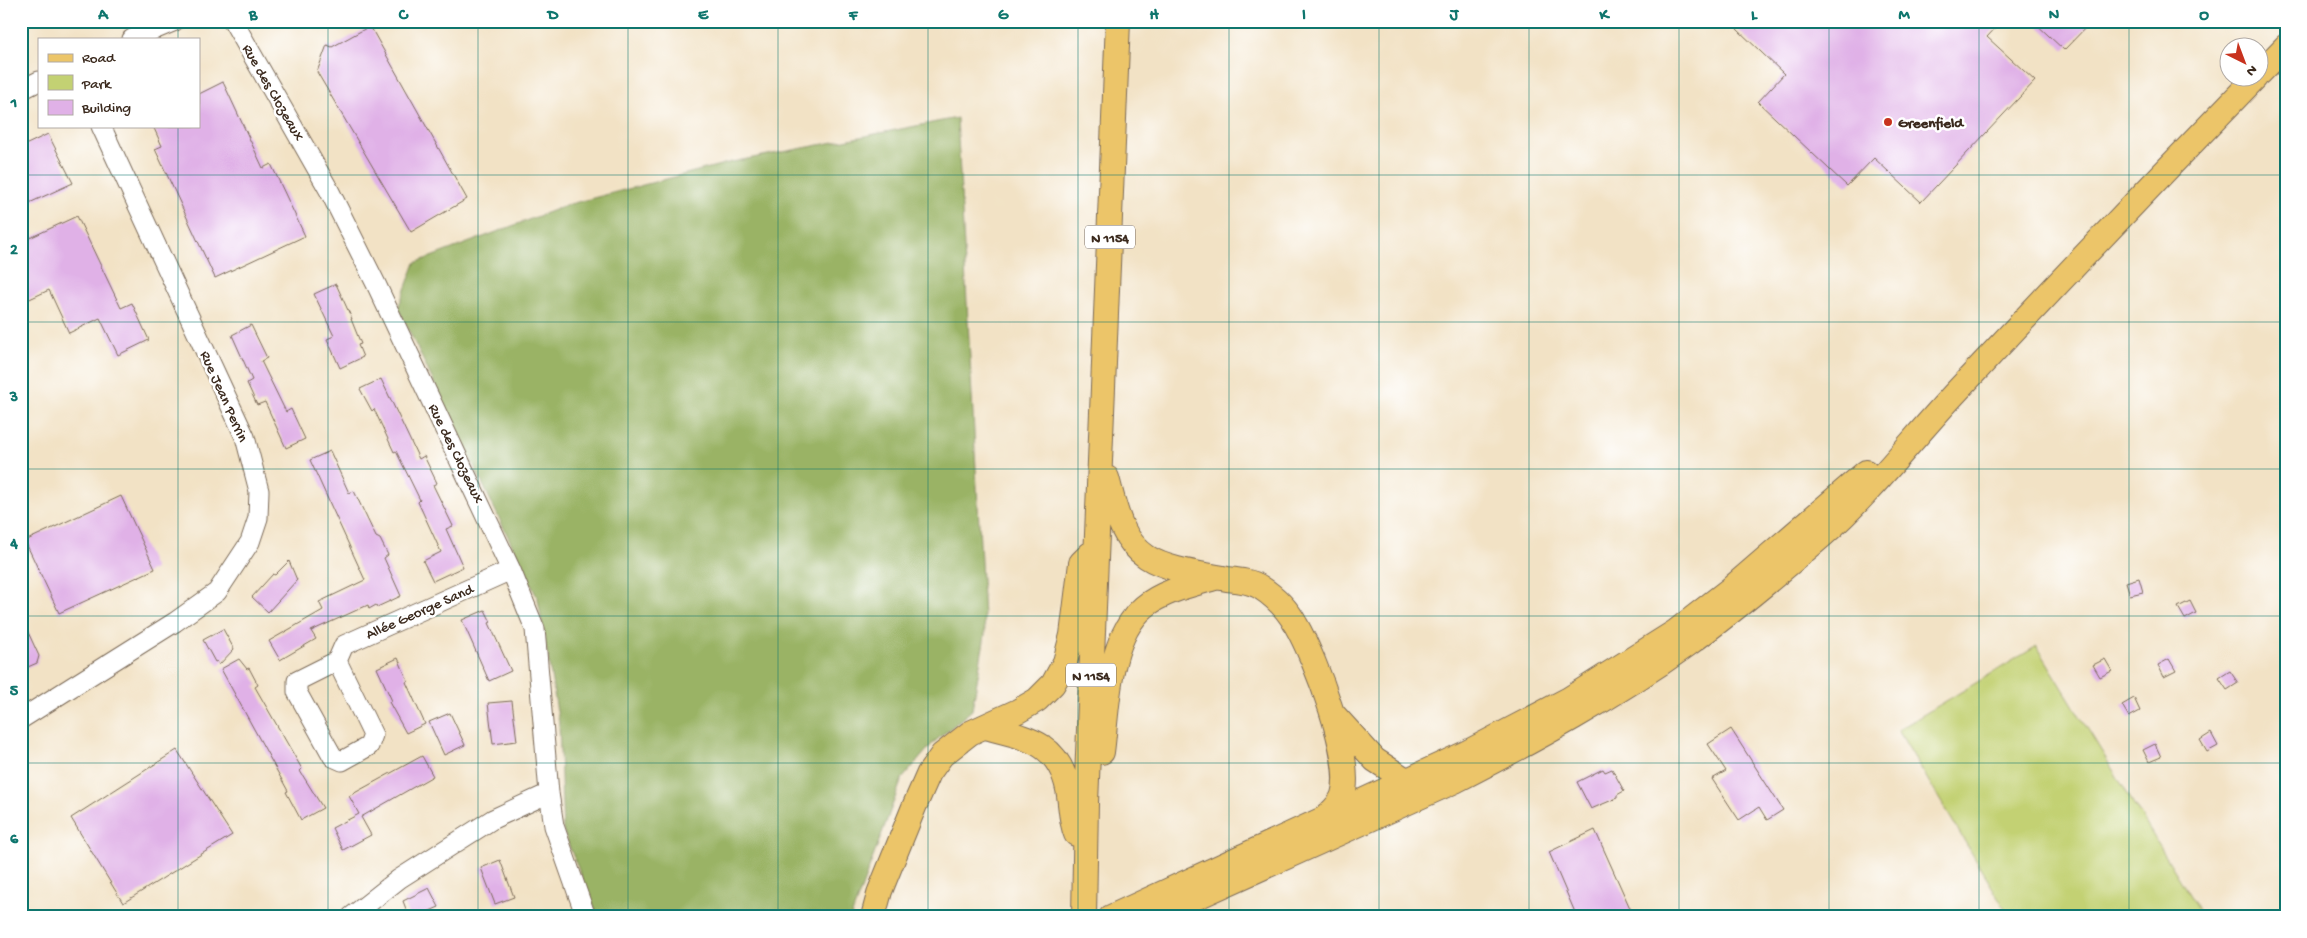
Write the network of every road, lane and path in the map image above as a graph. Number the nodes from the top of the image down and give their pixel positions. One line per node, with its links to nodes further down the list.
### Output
1 (175, 21): 4 (street)
2 (233, 21): 14 (street, Rue des Clozeaux)
3 (1118, 21): 12 (main road, N 1154)
4 (134, 38)
5 (2286, 46): 6 (main road)
6 (2270, 63)
7 (38, 82): 9 (street)
8 (2246, 88): 11 (main road)
9 (21, 90)
10 (102, 128): 18 (street, Rue Jean Perrin)
11 (1956, 393): 22 (main road); 25 (main road)
12 (1101, 452): 13 (main road, N 1154); 15 (main road)
13 (1096, 548): 19 (main road); 24 (main road, N 1154)
14 (511, 570): 16 (street, Allée George Sand); 23 (street, Rue des Clozeaux)
15 (1218, 577): 17 (main road); 24 (main road)
16 (337, 661): 16 (street, Allée George Sand)
17 (1334, 715): 20 (main road); 21 (main road)
18 (21, 719)
19 (985, 727): 27 (main road); 31 (main road)
20 (1375, 760): 22 (main road); 25 (main road)
21 (1345, 778): 25 (main road); 26 (main road)
22 (1406, 780): 25 (main road)
23 (549, 793): 29 (street); 30 (street, Rue des Clozeaux)
24 (1086, 803): 27 (main road, N 1154)
25 (1370, 804): 26 (main road); 33 (main road)
26 (1326, 817): 28 (main road)
27 (1085, 860): 32 (main road, N 1154)
28 (1117, 914)
29 (351, 917)
30 (586, 917)
31 (873, 917)
32 (1084, 917)
33 (1153, 917)

